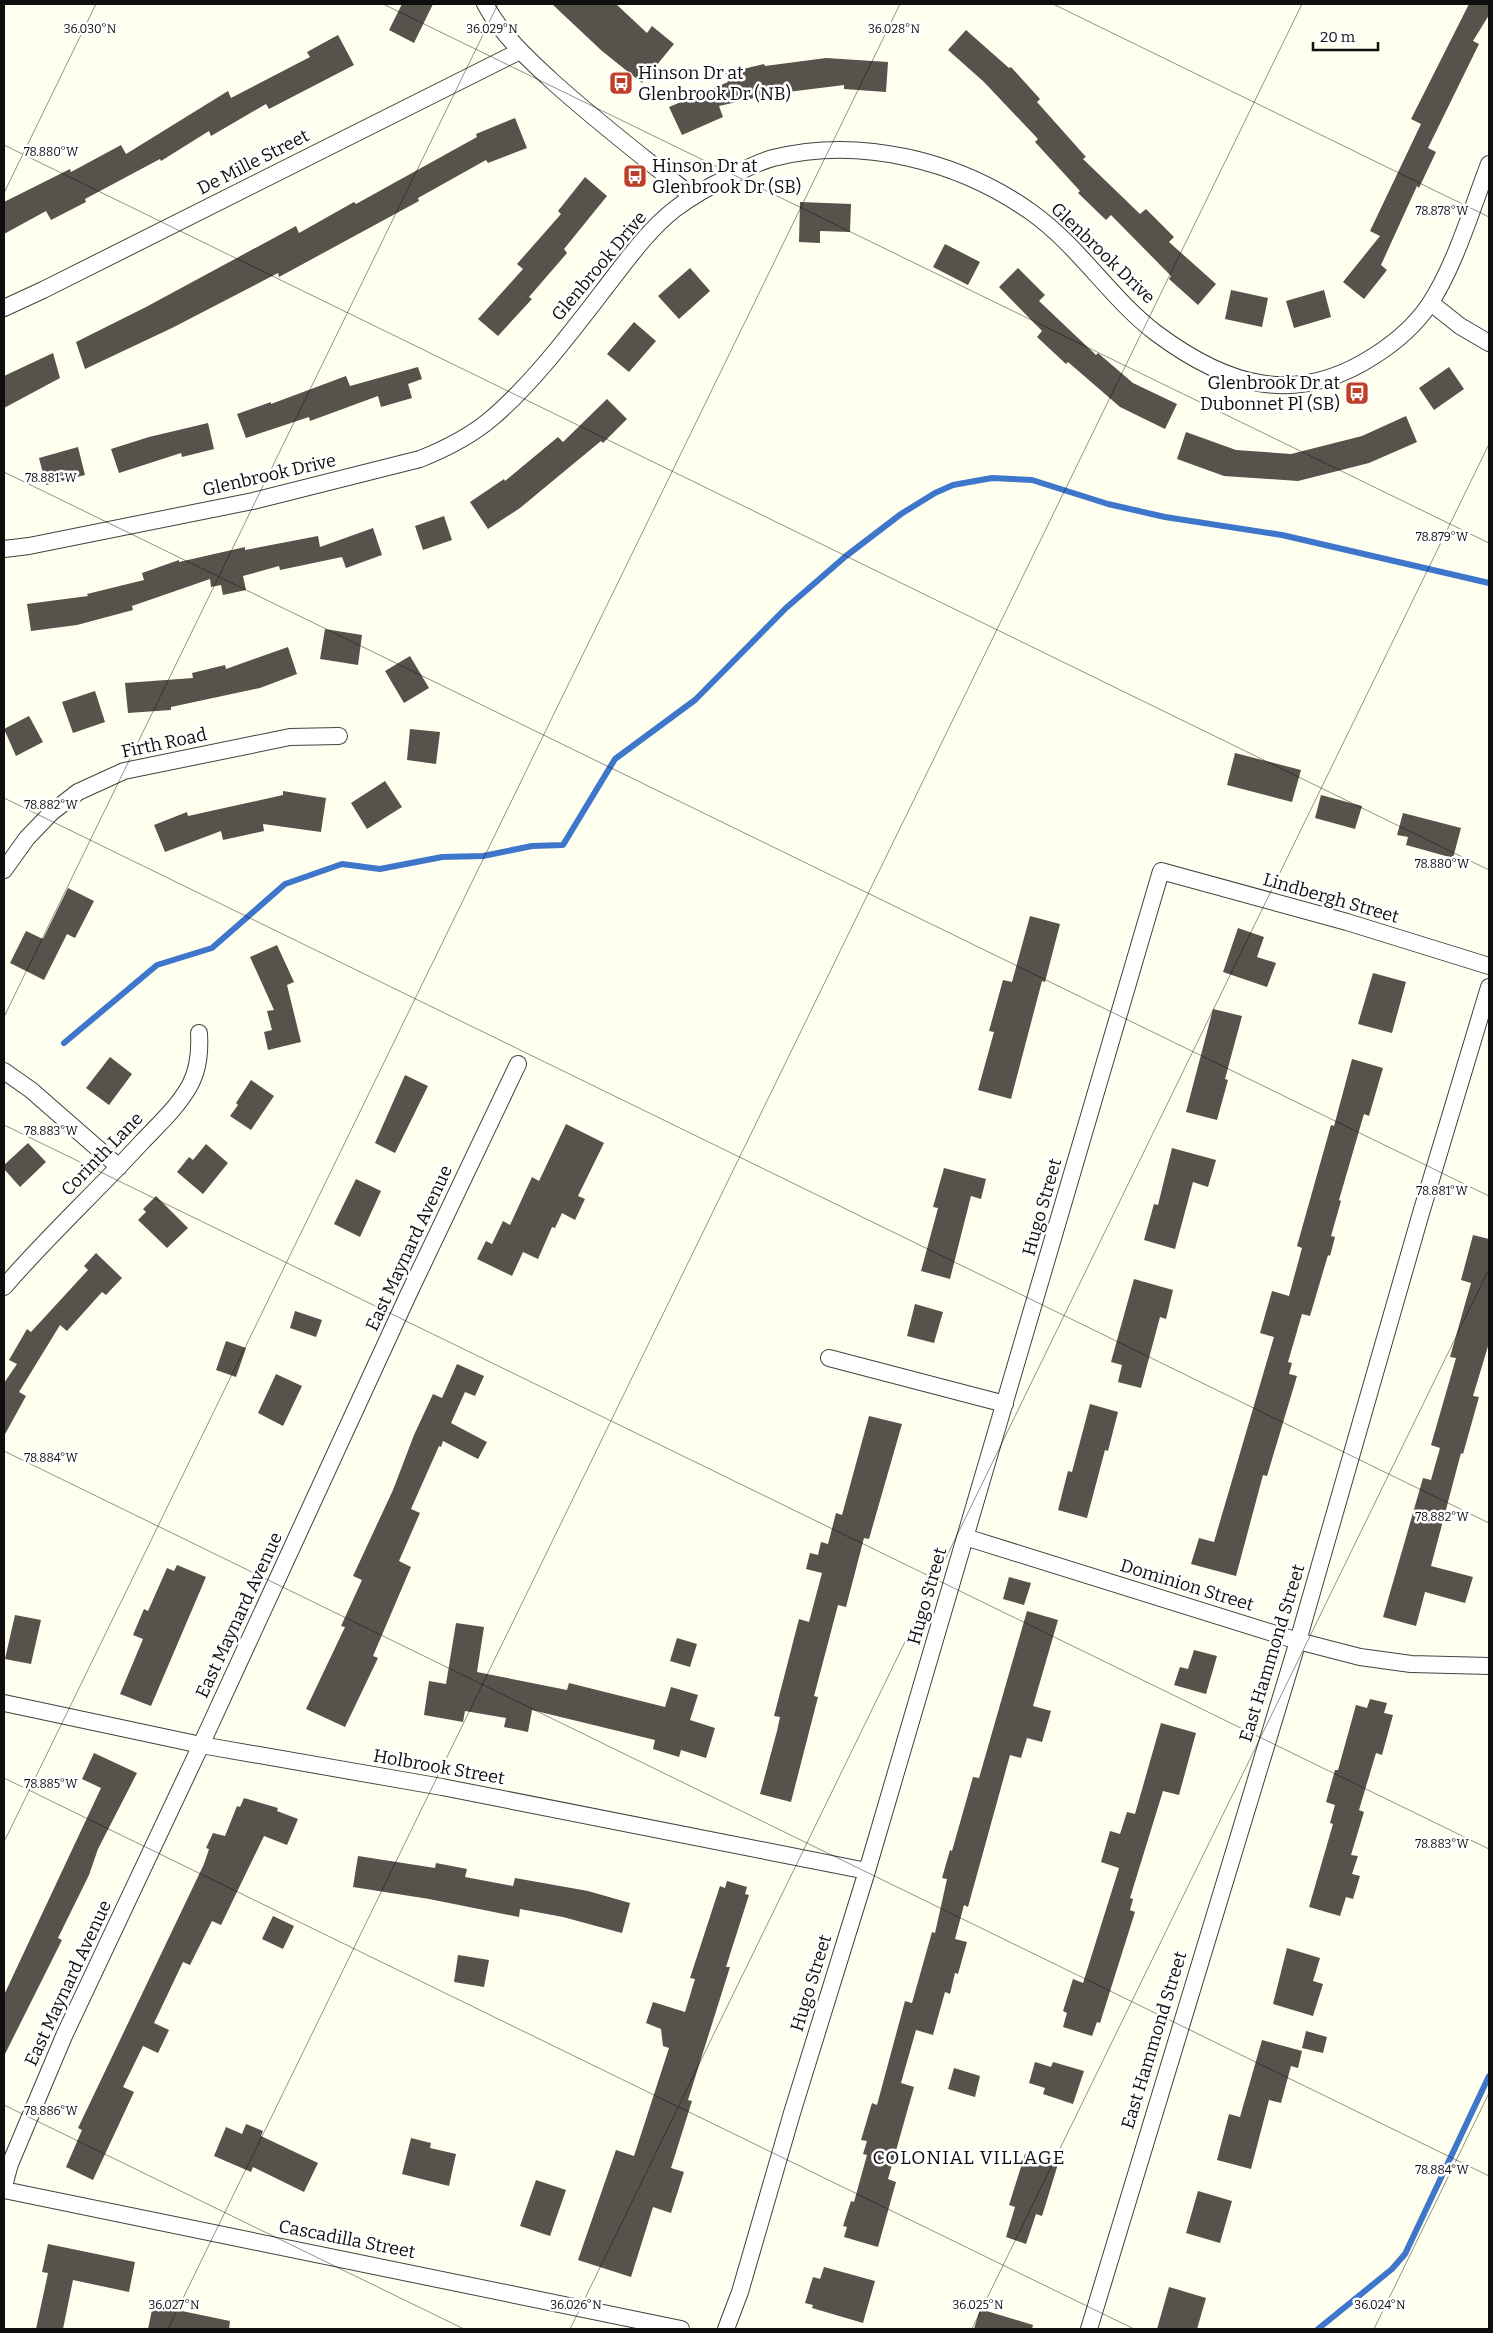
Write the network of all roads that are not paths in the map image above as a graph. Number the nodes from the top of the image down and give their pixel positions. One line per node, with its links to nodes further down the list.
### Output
1 (486, 4): 2 (street)
2 (520, 51): 4 (street); 6 (street, De Mille Street)
3 (1489, 164): 5 (street, Glenbrook Drive)
4 (693, 197): 5 (street, Glenbrook Drive); 8 (street, Glenbrook Drive)
5 (1431, 302): 7 (street)
6 (4, 308)
7 (1489, 343)
8 (4, 549)
9 (339, 736): 10 (street, Firth Road)
10 (4, 870)
11 (1161, 871): 12 (street, Lindbergh Street); 20 (street, Hugo Street)
12 (1489, 966)
13 (1489, 987): 22 (street, East Hammond Street)
14 (199, 1032): 17 (street, Corinth Lane)
15 (518, 1064): 25 (street, East Maynard Avenue)
16 (4, 1070): 17 (street)
17 (119, 1167): 18 (street, Corinth Lane)
18 (4, 1287)
19 (829, 1358): 20 (street)
20 (1005, 1404): 21 (street, Hugo Street)
21 (965, 1537): 22 (street, Dominion Street); 26 (street, Hugo Street)
22 (1298, 1641): 23 (street, Dominion Street); 30 (street, East Hammond Street)
23 (1489, 1666)
24 (4, 1703): 25 (street, Holbrook Street)
25 (202, 1745): 26 (street, Holbrook Street); 27 (street, East Maynard Avenue)
26 (867, 1871): 29 (street, Hugo Street)
27 (4, 2188): 28 (street, Cascadilla Street)
28 (681, 2329)
29 (726, 2329)
30 (1089, 2329)

